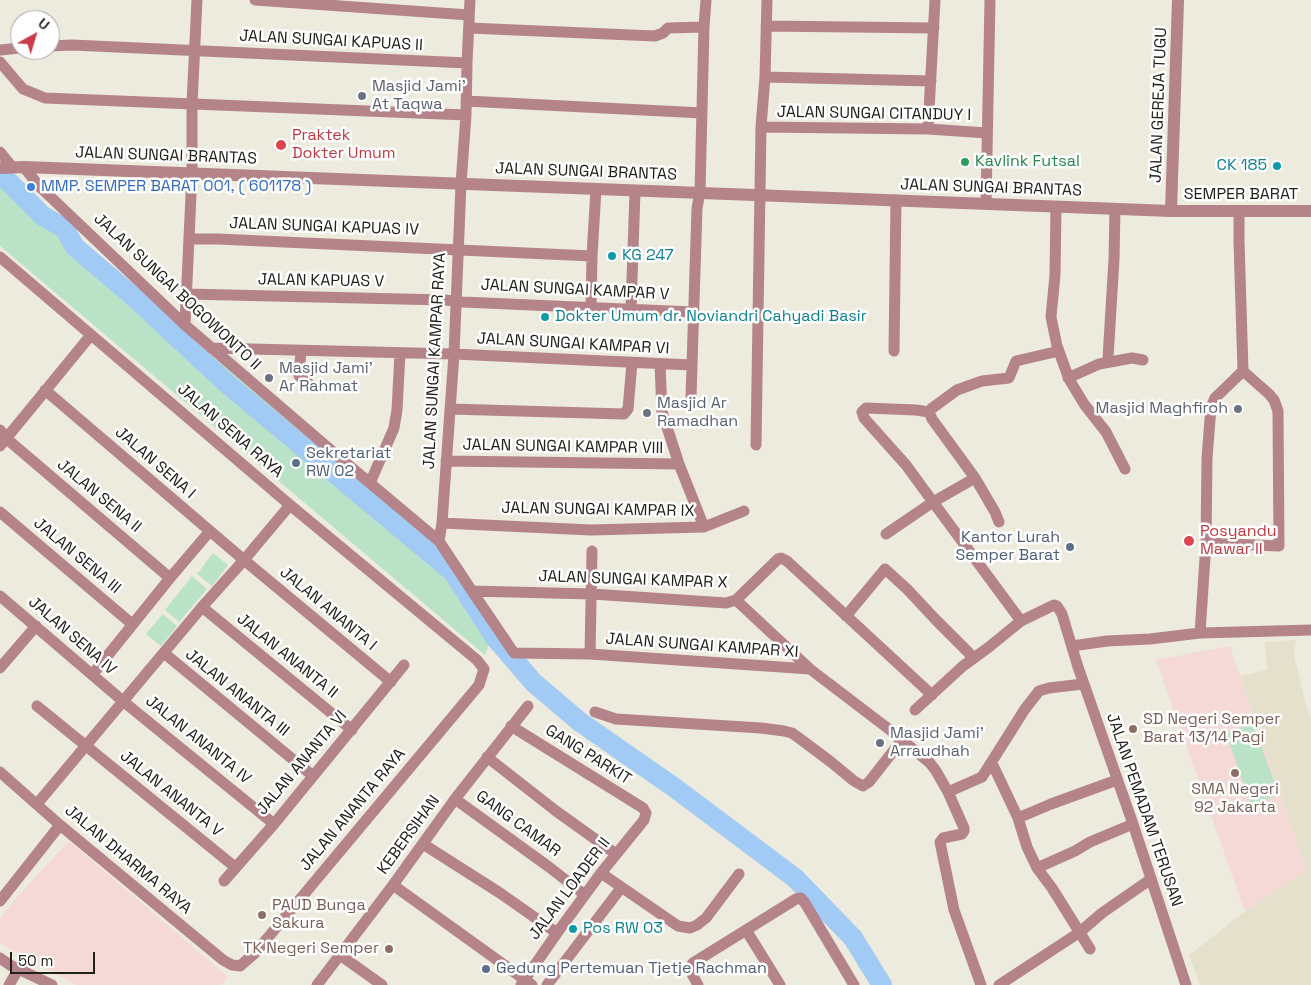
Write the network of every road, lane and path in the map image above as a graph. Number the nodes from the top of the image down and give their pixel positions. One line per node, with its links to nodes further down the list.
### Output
1 (197, 0): 15 (street)
2 (255, 0): 9 (street)
3 (470, 0): 9 (street, JALAN SUNGAI KAMPAR RAYA)
4 (706, 0): 11 (street)
5 (767, 0): 10 (street)
6 (935, 0): 13 (street)
7 (990, 0): 26 (street)
8 (1178, 0): 40 (street, JALAN GEREJA TUGU)
9 (469, 15): 12 (street, JALAN SUNGAI KAMPAR RAYA)
10 (766, 26): 13 (street); 18 (street)
11 (704, 27): 12 (street); 22 (street)
12 (469, 28): 17 (street, JALAN SUNGAI KAMPAR RAYA)
13 (934, 28): 19 (street)
14 (60, 46): 15 (street, JALAN SUNGAI KAPUAS II)
15 (194, 51): 17 (street, JALAN SUNGAI KAPUAS II); 21 (street)
16 (0, 62): 21 (street)
17 (467, 64): 20 (street, JALAN SUNGAI KAMPAR RAYA)
18 (765, 77): 19 (street); 24 (street)
19 (931, 81): 25 (street)
20 (466, 101): 22 (street); 23 (street, JALAN SUNGAI KAMPAR RAYA)
21 (192, 104): 23 (street); 29 (street)
22 (702, 113): 33 (street)
23 (466, 115): 30 (street, JALAN SUNGAI KAMPAR RAYA)
24 (761, 127): 25 (street, JALAN SUNGAI CITANDUY I); 34 (street)
25 (928, 129): 26 (street, JALAN SUNGAI CITANDUY I)
26 (987, 133): 36 (street)
27 (0, 152): 28 (street, JALAN SUNGAI BOGOWONTO II)
28 (9, 167): 29 (street, JALAN SUNGAI BRANTAS); 51 (street, JALAN SUNGAI BOGOWONTO II)
29 (192, 173): 30 (street, JALAN SUNGAI BRANTAS); 42 (street)
30 (461, 184): 31 (street, JALAN SUNGAI BRANTAS); 43 (street, JALAN SUNGAI KAMPAR RAYA)
31 (596, 189): 32 (street, JALAN SUNGAI BRANTAS); 44 (street)
32 (635, 190): 33 (street, JALAN SUNGAI BRANTAS); 49 (street)
33 (700, 192): 34 (street, JALAN SUNGAI BRANTAS); 50 (street)
34 (760, 195): 35 (street, JALAN SUNGAI BRANTAS); 72 (street)
35 (896, 200): 36 (street, JALAN SUNGAI BRANTAS); 56 (street)
36 (986, 204): 37 (street, JALAN SUNGAI BRANTAS)
37 (1056, 207): 38 (street, JALAN SUNGAI BRANTAS); 54 (street)
38 (1115, 209): 40 (street, JALAN SUNGAI BRANTAS); 59 (street)
39 (1311, 210): 41 (street, SEMPER BARAT)
40 (1171, 211): 41 (street, SEMPER BARAT)
41 (1239, 211): 64 (street)
42 (188, 239): 43 (street, JALAN SUNGAI KAPUAS IV); 46 (street)
43 (458, 249): 44 (street, JALAN SUNGAI KAPUAS IV); 47 (street, JALAN SUNGAI KAMPAR RAYA)
44 (592, 256): 48 (street)
45 (0, 257): 52 (street, JALAN SENA RAYA)
46 (186, 294): 47 (street, JALAN KAPUAS V); 51 (street)
47 (456, 300): 48 (street, JALAN SUNGAI KAMPAR V); 58 (street, JALAN SUNGAI KAMPAR RAYA)
48 (591, 307): 49 (street, JALAN SUNGAI KAMPAR V)
49 (631, 309): 50 (street, JALAN SUNGAI KAMPAR V)
50 (693, 312): 63 (street)
51 (185, 325): 53 (street, JALAN SUNGAI BOGOWONTO II)
52 (91, 335): 67 (street); 79 (street, JALAN SENA RAYA)
53 (211, 348): 55 (street, JALAN SUNGAI KAMPAR VI); 77 (street, JALAN SUNGAI BOGOWONTO II)
54 (1059, 350): 65 (street); 70 (street)
55 (301, 351): 57 (street, JALAN SUNGAI KAMPAR VI); 66 (street)
56 (894, 351)
57 (400, 353): 58 (street, JALAN SUNGAI KAMPAR VI); 77 (street)
58 (454, 354): 61 (street, JALAN SUNGAI KAMPAR VI); 69 (street, JALAN SUNGAI KAMPAR RAYA)
59 (1108, 358)
60 (1143, 360): 65 (street)
61 (632, 363): 62 (street, JALAN SUNGAI KAMPAR VI); 69 (street)
62 (660, 364): 63 (street, JALAN SUNGAI KAMPAR VI); 74 (street, JALAN SUNGAI KAMPAR IX)
63 (691, 365): 68 (street)
64 (1243, 371): 88 (street); 88 (street)
65 (1068, 378): 75 (street)
66 (312, 386)
67 (45, 390): 71 (street); 85 (street, JALAN SENA I)
68 (691, 396)
69 (450, 409): 73 (street, JALAN SUNGAI KAMPAR RAYA)
70 (929, 412): 76 (street); 78 (street)
71 (2, 438): 91 (street, JALAN SENA II)
72 (756, 445)
73 (446, 461): 74 (street, JALAN SUNGAI KAMPAR VIII); 83 (street, JALAN SUNGAI KAMPAR RAYA)
74 (679, 464): 84 (street, JALAN SUNGAI KAMPAR IX)
75 (1125, 468)
76 (976, 478): 78 (street); 82 (street)
77 (370, 483): 87 (street, JALAN SUNGAI BOGOWONTO II)
78 (933, 502): 86 (street); 98 (street)
79 (290, 505): 90 (street); 110 (street, JALAN SENA RAYA)
80 (744, 510): 84 (street)
81 (0, 512): 99 (street, JALAN SENA III)
82 (999, 522)
83 (442, 523): 84 (street, JALAN SUNGAI KAMPAR IX); 87 (street, JALAN SUNGAI KAMPAR RAYA)
84 (704, 527)
85 (210, 531): 90 (street, JALAN SENA I); 91 (street)
86 (886, 534)
87 (439, 540): 92 (street, JALAN SUNGAI BOGOWONTO II)
88 (1206, 543): 102 (street)
89 (592, 551): 93 (street)
90 (244, 560): 96 (street); 113 (street, JALAN ANANTA I)
91 (170, 578): 99 (street)
92 (472, 591): 93 (street, JALAN SUNGAI KAMPAR X); 105 (street, JALAN SUNGAI BOGOWONTO II)
93 (592, 594): 95 (street, JALAN SUNGAI KAMPAR X); 106 (street)
94 (0, 596): 100 (street, JALAN SENA IV)
95 (736, 600): 97 (street, JALAN SUNGAI KAMPAR X); 111 (street)
96 (202, 607): 104 (street); 122 (street, JALAN ANANTA II)
97 (846, 616): 107 (street); 115 (street, JALAN SUNGAI KAMPAR X)
98 (1021, 621): 103 (street, JALAN PEMADAM TERUSAN); 107 (street)
99 (132, 624): 112 (street)
100 (36, 626): 109 (street); 112 (street, JALAN SENA IV)
101 (1311, 630): 102 (street)
102 (1200, 633): 103 (street)
103 (1072, 646): 114 (street, JALAN PEMADAM TERUSAN)
104 (164, 653): 116 (street); 128 (street, JALAN ANANTA III)
105 (514, 653): 106 (street, JALAN SUNGAI KAMPAR XI)
106 (590, 654): 111 (street, JALAN SUNGAI KAMPAR XI)
107 (974, 658): 115 (street)
108 (404, 665): 113 (street, JALAN ANANTA VI)
109 (0, 668)
110 (484, 669): 157 (street, JALAN ANANTA RAYA)
111 (810, 670): 123 (street, JALAN SUNGAI KAMPAR XI)
112 (92, 675): 116 (street, JALAN SENA IV)
113 (391, 682): 122 (street, JALAN ANANTA VI)
114 (1083, 684): 126 (street); 129 (street, JALAN PEMADAM TERUSAN)
115 (932, 695): 119 (street)
116 (124, 702): 124 (street); 135 (street, JALAN ANANTA IV)
117 (37, 706): 124 (street, JALAN ANANTA V)
118 (528, 706): 121 (street, KEBERSIHAN)
119 (915, 710)
120 (595, 712): 123 (street)
121 (511, 726): 125 (street, KEBERSIHAN); 133 (street, GANG PARKIT)
122 (352, 730): 128 (street, JALAN ANANTA VI)
123 (902, 740): 130 (street, JALAN SUNGAI KAMPAR XI)
124 (86, 747): 132 (street); 140 (street, JALAN ANANTA V)
125 (487, 757): 131 (street, KEBERSIHAN); 139 (street)
126 (992, 763): 130 (street); 134 (street)
127 (0, 772): 132 (street, JALAN DHARMA RAYA)
128 (313, 776): 135 (street, JALAN ANANTA VI)
129 (1117, 780): 134 (street); 136 (street, JALAN PEMADAM TERUSAN)
130 (948, 792): 168 (street, JALAN SUNGAI KAMPAR XI)
131 (455, 799): 138 (street, KEBERSIHAN); 149 (street, GANG CAMAR)
132 (38, 804): 137 (street, JALAN DHARMA RAYA)
133 (646, 813): 139 (street, JALAN LOADER II)
134 (1018, 818): 141 (street)
135 (274, 824): 140 (street, JALAN ANANTA VI)
136 (1132, 824): 141 (street); 144 (street, JALAN PEMADAM TERUSAN)
137 (60, 825): 147 (street); 157 (street, JALAN DHARMA RAYA)
138 (423, 844): 146 (street, KEBERSIHAN); 153 (street)
139 (616, 854): 142 (street, JALAN LOADER II)
140 (235, 867): 145 (street, JALAN ANANTA VI)
141 (1037, 868): 152 (street)
142 (601, 873): 148 (street); 149 (street, JALAN LOADER II)
143 (739, 874): 148 (street)
144 (1151, 879): 152 (street); 170 (street, JALAN PEMADAM TERUSAN)
145 (224, 881)
146 (393, 885): 155 (street, KEBERSIHAN); 159 (street)
147 (4, 887): 150 (street)
148 (621, 888): 164 (street)
149 (585, 895): 153 (street, JALAN LOADER II)
150 (0, 901)
151 (746, 930): 165 (street); 166 (street); 167 (street)
152 (1080, 932): 154 (street); 169 (street)
153 (557, 933): 159 (street, JALAN LOADER II)
154 (1090, 949)
155 (340, 955): 162 (street, KEBERSIHAN); 163 (street)
156 (0, 958): 158 (street)
157 (240, 966)
158 (19, 968): 160 (street); 161 (street)
159 (526, 983)
160 (9, 985)
161 (52, 985)
162 (317, 985)
163 (382, 985)
164 (547, 985)
165 (698, 985)
166 (780, 985)
167 (854, 985)
168 (981, 985)
169 (999, 985)
170 (1186, 985)

